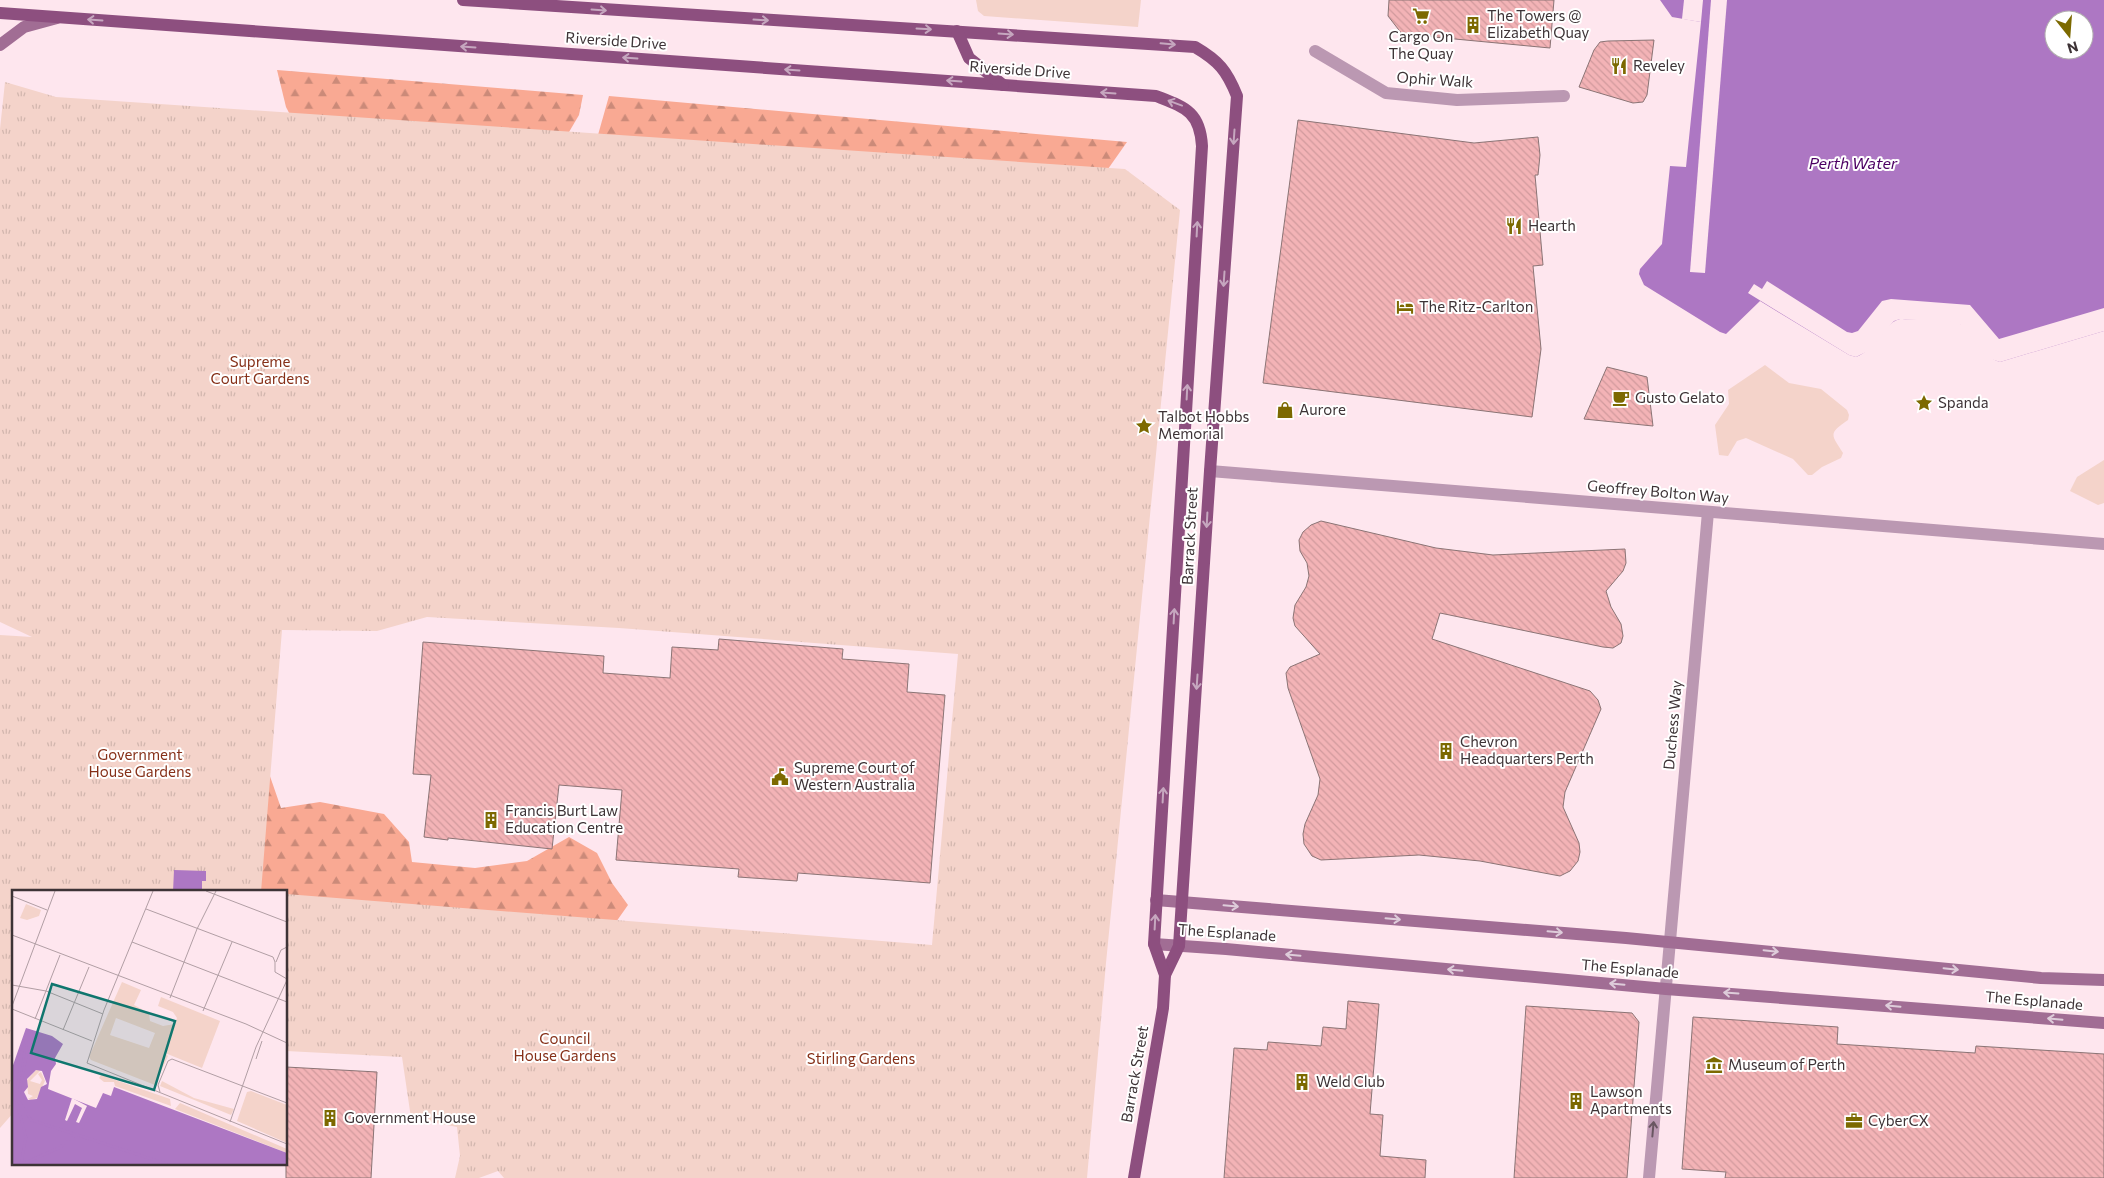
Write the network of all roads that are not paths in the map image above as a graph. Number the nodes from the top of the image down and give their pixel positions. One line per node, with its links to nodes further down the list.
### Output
1 (463, 0): 4 (main road, Riverside Drive, one-way to 4)
2 (0, 13): 3 (main road, Riverside Drive)
3 (59, 18): 5 (main road); 7 (main road, Riverside Drive, one-way to 3)
4 (957, 31): 7 (main road); 8 (main road, Riverside Drive, one-way to 8)
5 (0, 44)
6 (1315, 51): 9 (street, Ophir Walk)
7 (1002, 85): 10 (main road, Riverside Drive, one-way to 7)
8 (1237, 96): 11 (main road, Barrack Street, one-way to 11)
9 (1564, 96)
10 (1202, 146): 14 (main road, Barrack Street, one-way to 10)
11 (1210, 471): 12 (street, Geoffrey Bolton Way); 15 (main road, Barrack Street, one-way to 15)
12 (1708, 512): 13 (street, Geoffrey Bolton Way); 16 (street, Duchess Way)
13 (2104, 544)
14 (1156, 900): 15 (main road, The Esplanade); 17 (main road, Barrack Street, one-way to 14)
15 (1182, 902): 16 (main road, The Esplanade, one-way to 16); 18 (main road, Barrack Street)
16 (1671, 942): 20 (main road, The Esplanade, one-way to 20); 21 (street, Duchess Way)
17 (1154, 944): 18 (main road, The Esplanade); 19 (main road, Barrack Street)
18 (1179, 946): 19 (main road, Barrack Street); 21 (main road, The Esplanade, one-way to 18)
19 (1165, 975): 23 (main road, Barrack Street)
20 (2104, 980)
21 (1666, 989): 22 (main road, The Esplanade, one-way to 21); 24 (street, Duchess Way, one-way to 21)
22 (2104, 1023)
23 (1134, 1178)
24 (1649, 1178)

